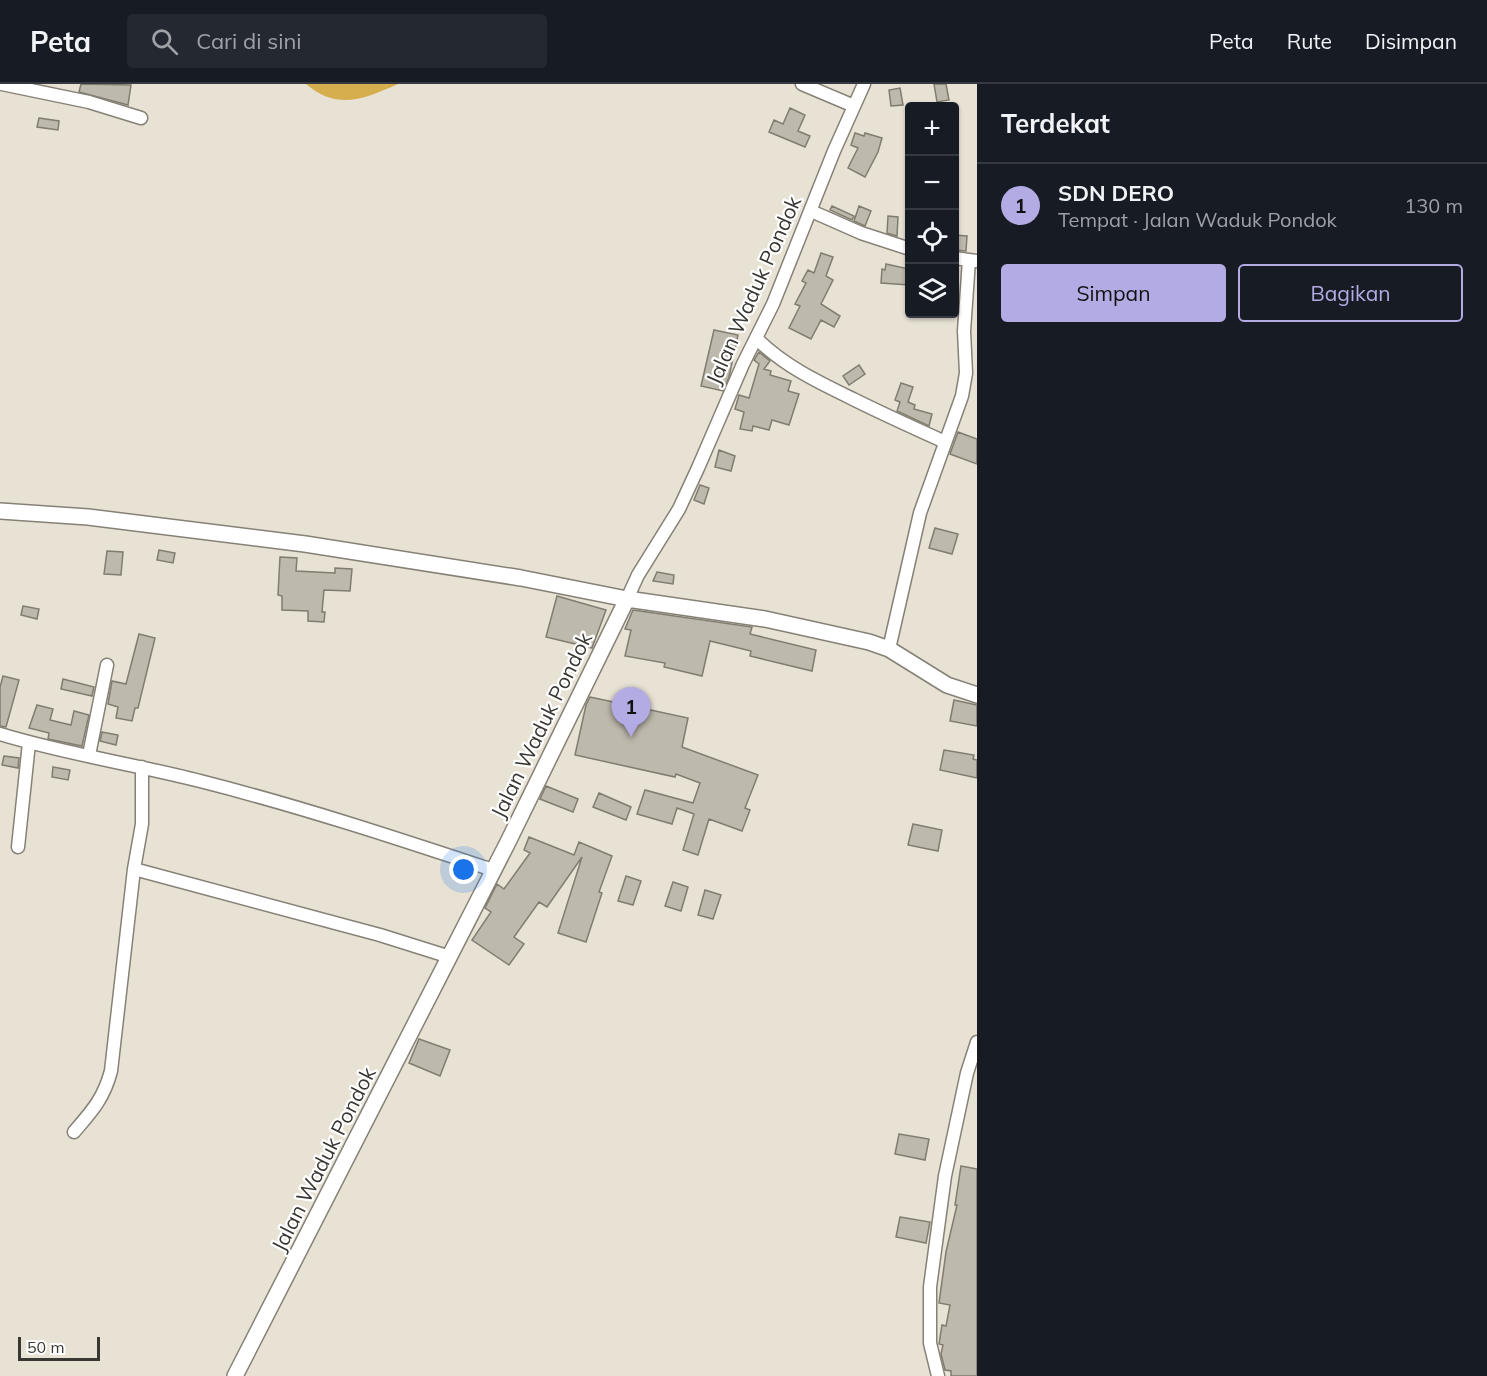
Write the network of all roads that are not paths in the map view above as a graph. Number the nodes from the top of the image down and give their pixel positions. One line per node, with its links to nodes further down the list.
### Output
1 (2, 84): 5 (street)
2 (802, 84): 4 (street)
3 (864, 84): 4 (street, Jalan Waduk Pondok)
4 (854, 106): 6 (street, Jalan Waduk Pondok)
5 (141, 118)
6 (811, 210): 7 (street); 9 (street, Jalan Waduk Pondok)
7 (905, 248)
8 (973, 261): 10 (street)
9 (756, 338): 10 (street); 12 (street, Jalan Waduk Pondok)
10 (945, 442): 13 (street)
11 (0, 511): 12 (street)
12 (627, 599): 13 (street); 22 (street, Jalan Waduk Pondok)
13 (890, 649): 15 (street)
14 (107, 665): 18 (street)
15 (977, 695)
16 (0, 734): 17 (street)
17 (29, 743): 18 (street); 20 (street)
18 (89, 755): 19 (street)
19 (142, 767): 21 (street); 22 (street)
20 (18, 847)
21 (134, 869): 23 (street); 25 (street)
22 (493, 870): 23 (street, Jalan Waduk Pondok)
23 (450, 957): 26 (street, Jalan Waduk Pondok)
24 (977, 1042): 27 (street)
25 (74, 1132)
26 (235, 1376)
27 (938, 1376)

